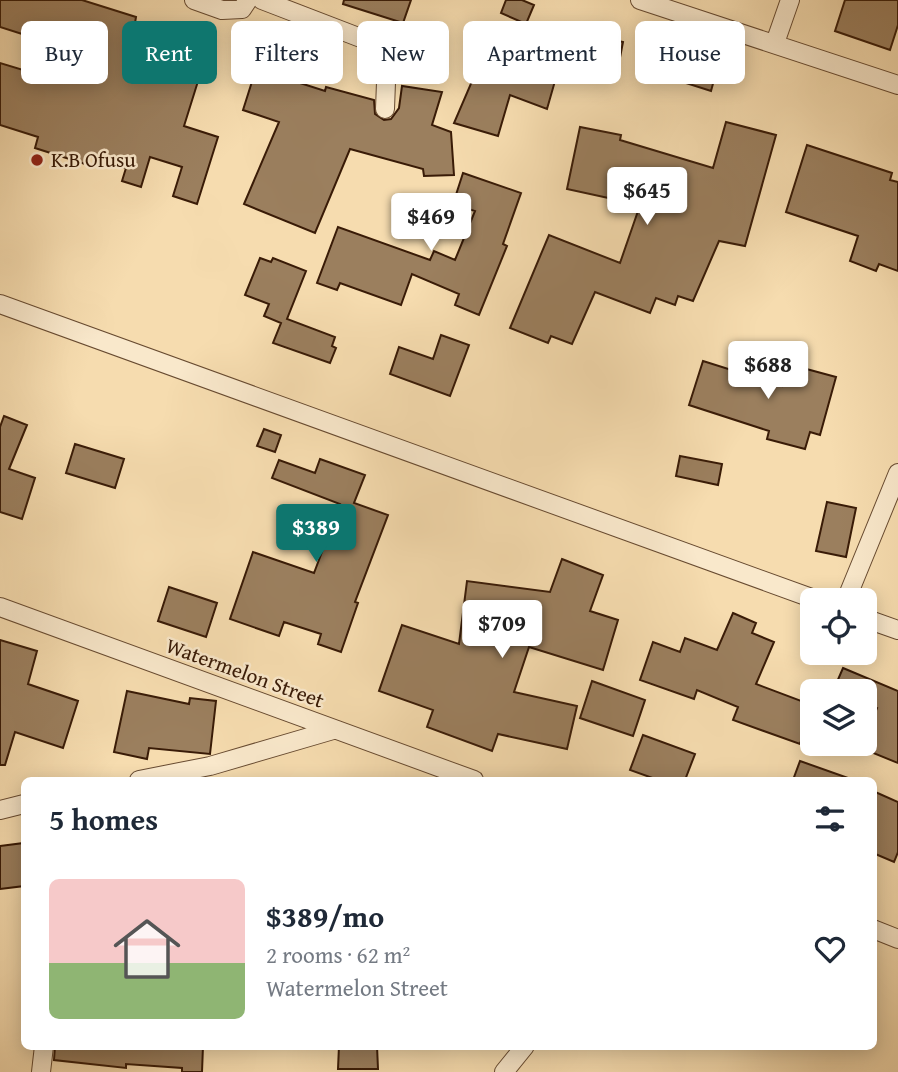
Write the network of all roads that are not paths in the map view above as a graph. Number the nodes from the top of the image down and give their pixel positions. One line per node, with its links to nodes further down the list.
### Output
1 (194, 0): 2 (street)
2 (248, 0)
3 (262, 0): 8 (street)
4 (640, 0): 6 (street)
5 (790, 0): 6 (street)
6 (775, 43): 7 (street)
7 (898, 85)
8 (385, 109)
9 (0, 304): 12 (street)
10 (898, 473): 11 (street)
11 (851, 588)
12 (800, 594)
13 (0, 607): 16 (street, Watermelon Street)
14 (877, 623): 15 (street)
15 (898, 630)
16 (333, 730): 17 (street); 18 (street, Watermelon Street)
17 (154, 777)
18 (466, 777)
19 (21, 805): 20 (street)
20 (0, 810)
21 (877, 931): 22 (street)
22 (898, 939)
23 (44, 1050): 25 (street)
24 (522, 1050): 26 (street)
25 (41, 1072)
26 (504, 1072)

